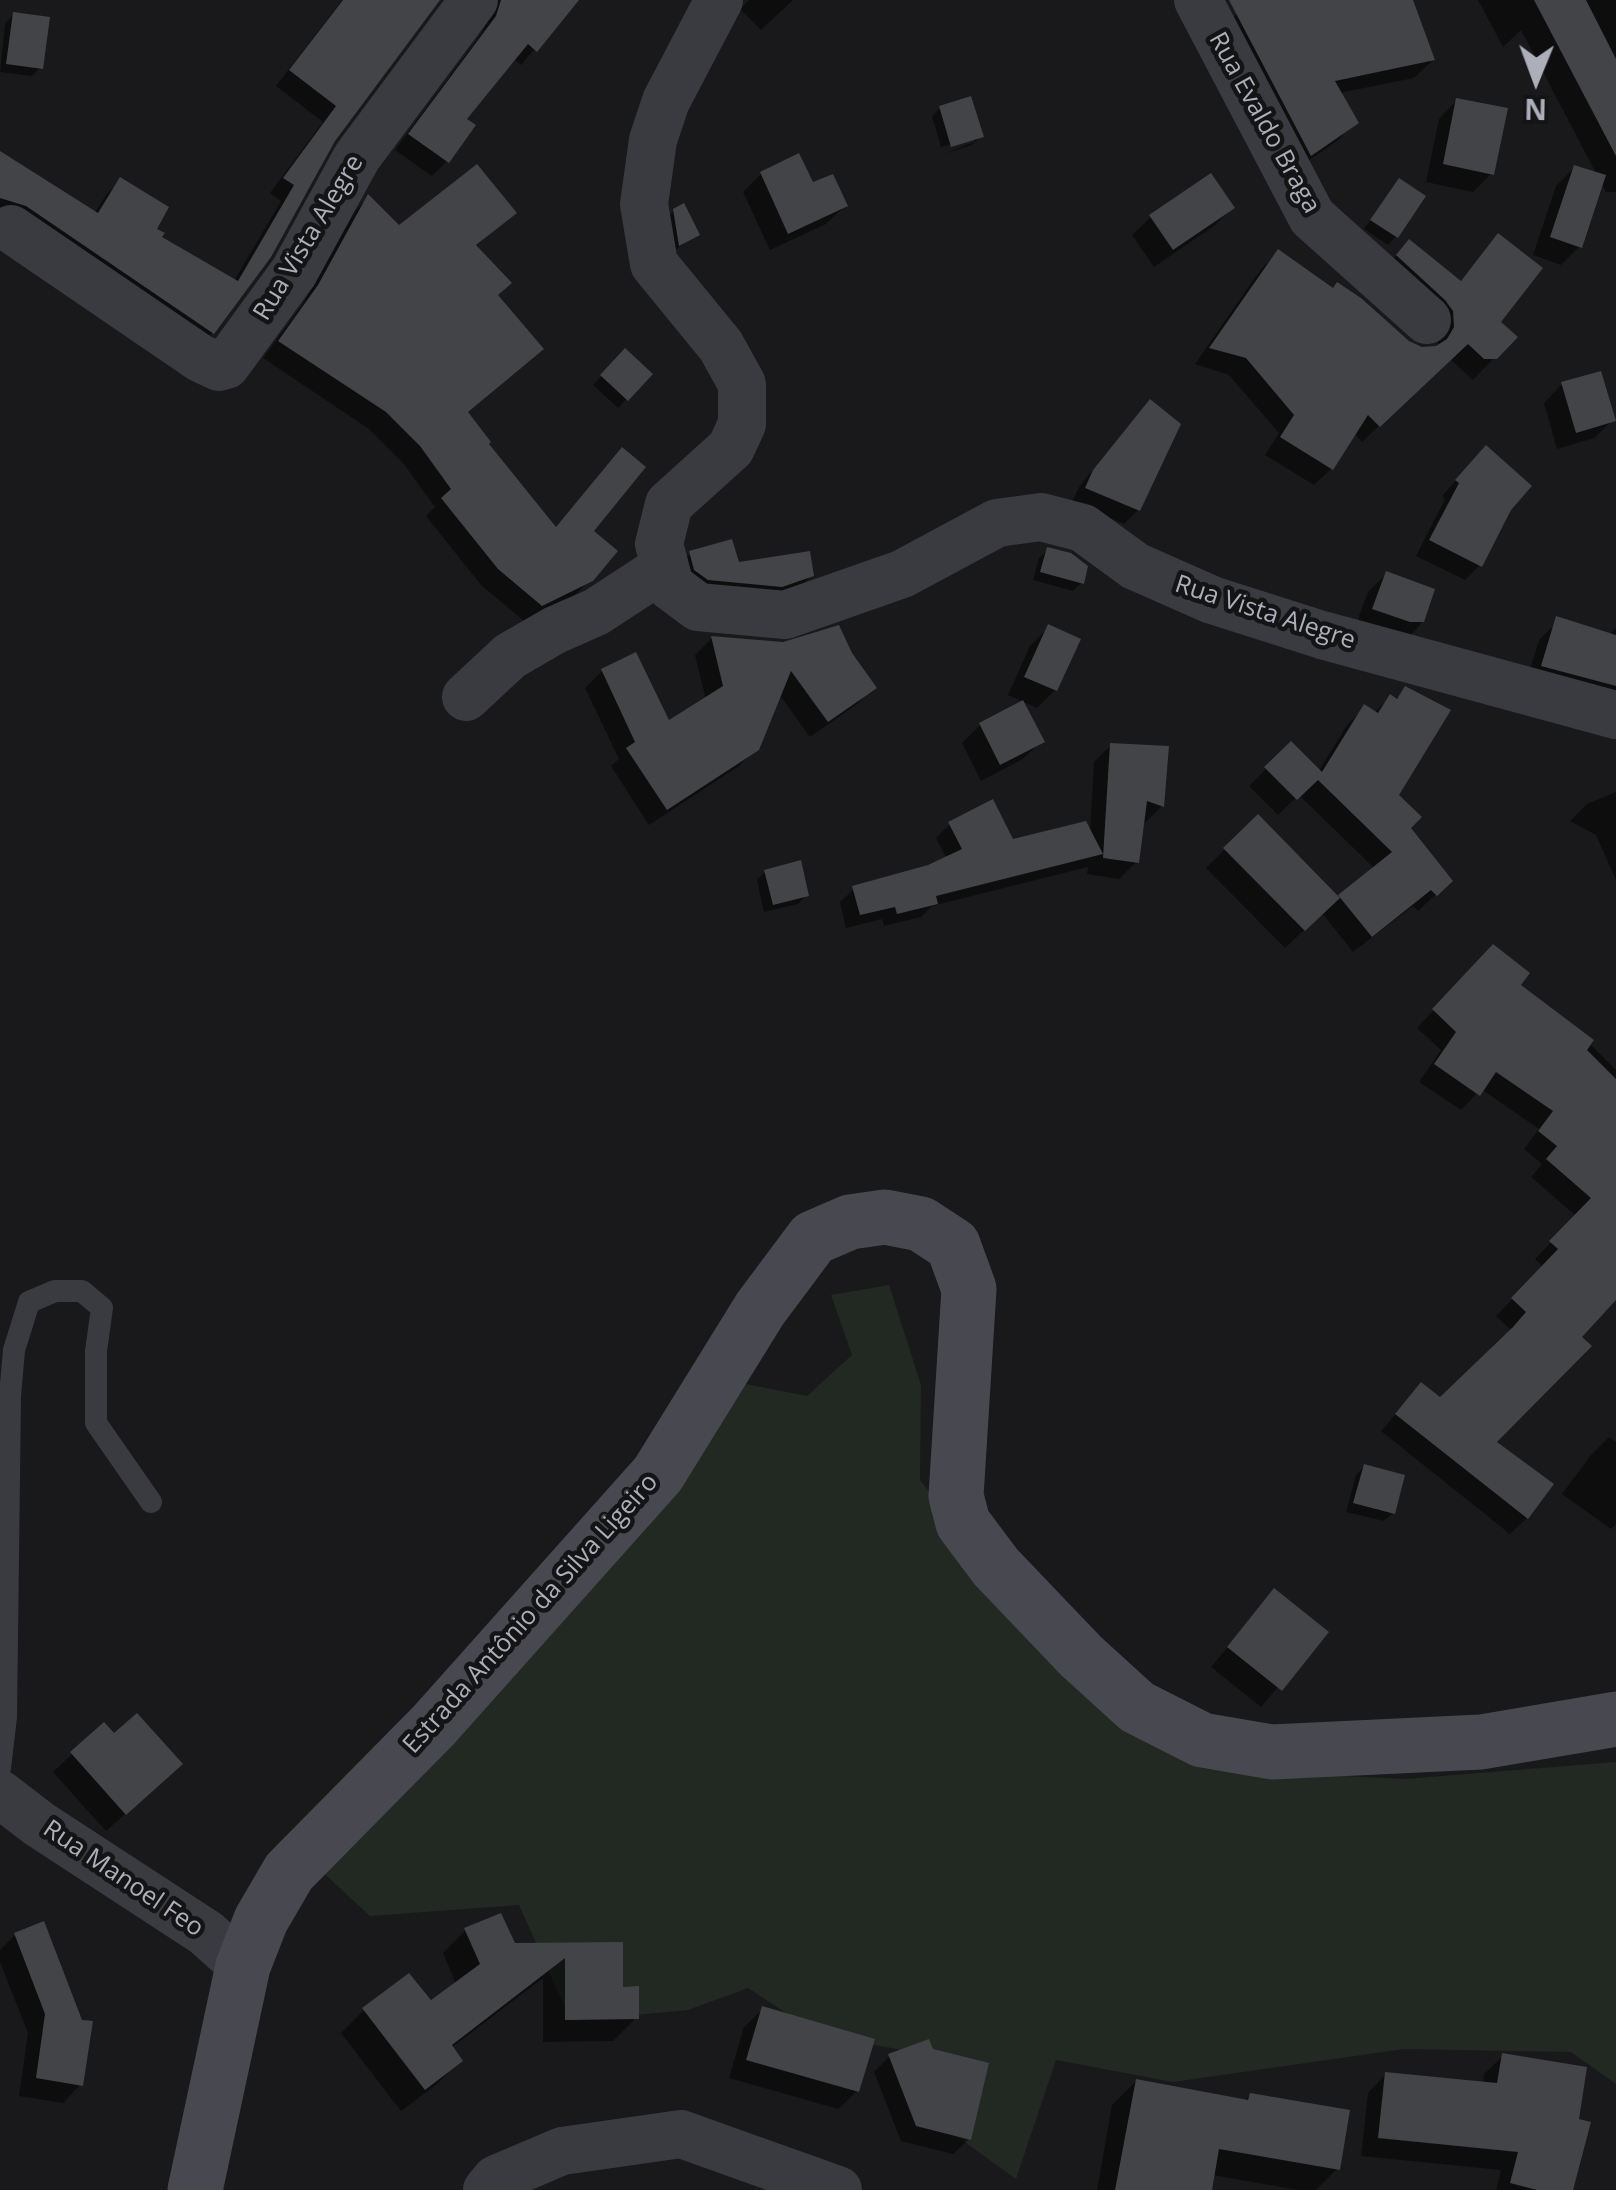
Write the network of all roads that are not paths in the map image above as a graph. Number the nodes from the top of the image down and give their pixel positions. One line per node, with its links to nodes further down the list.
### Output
1 (474, 0): 4 (street, Rua Vista Alegre)
2 (719, 0): 6 (street)
3 (1198, 0): 5 (street, Rua Evaldo Braga)
4 (12, 229)
5 (1427, 320)
6 (665, 566): 7 (street); 8 (street, Rua Vista Alegre)
7 (466, 697)
8 (1616, 715)
9 (151, 1502): 11 (lane)
10 (1616, 1720): 13 (street, Estrada Antônio da Silva Ligeiro)
11 (0, 1768)
12 (0, 1794): 13 (street, Rua Manoel Feo)
13 (243, 1966): 14 (street, Estrada Antônio da Silva Ligeiro)
14 (195, 2190)
15 (487, 2190): 16 (street)
16 (838, 2190)

